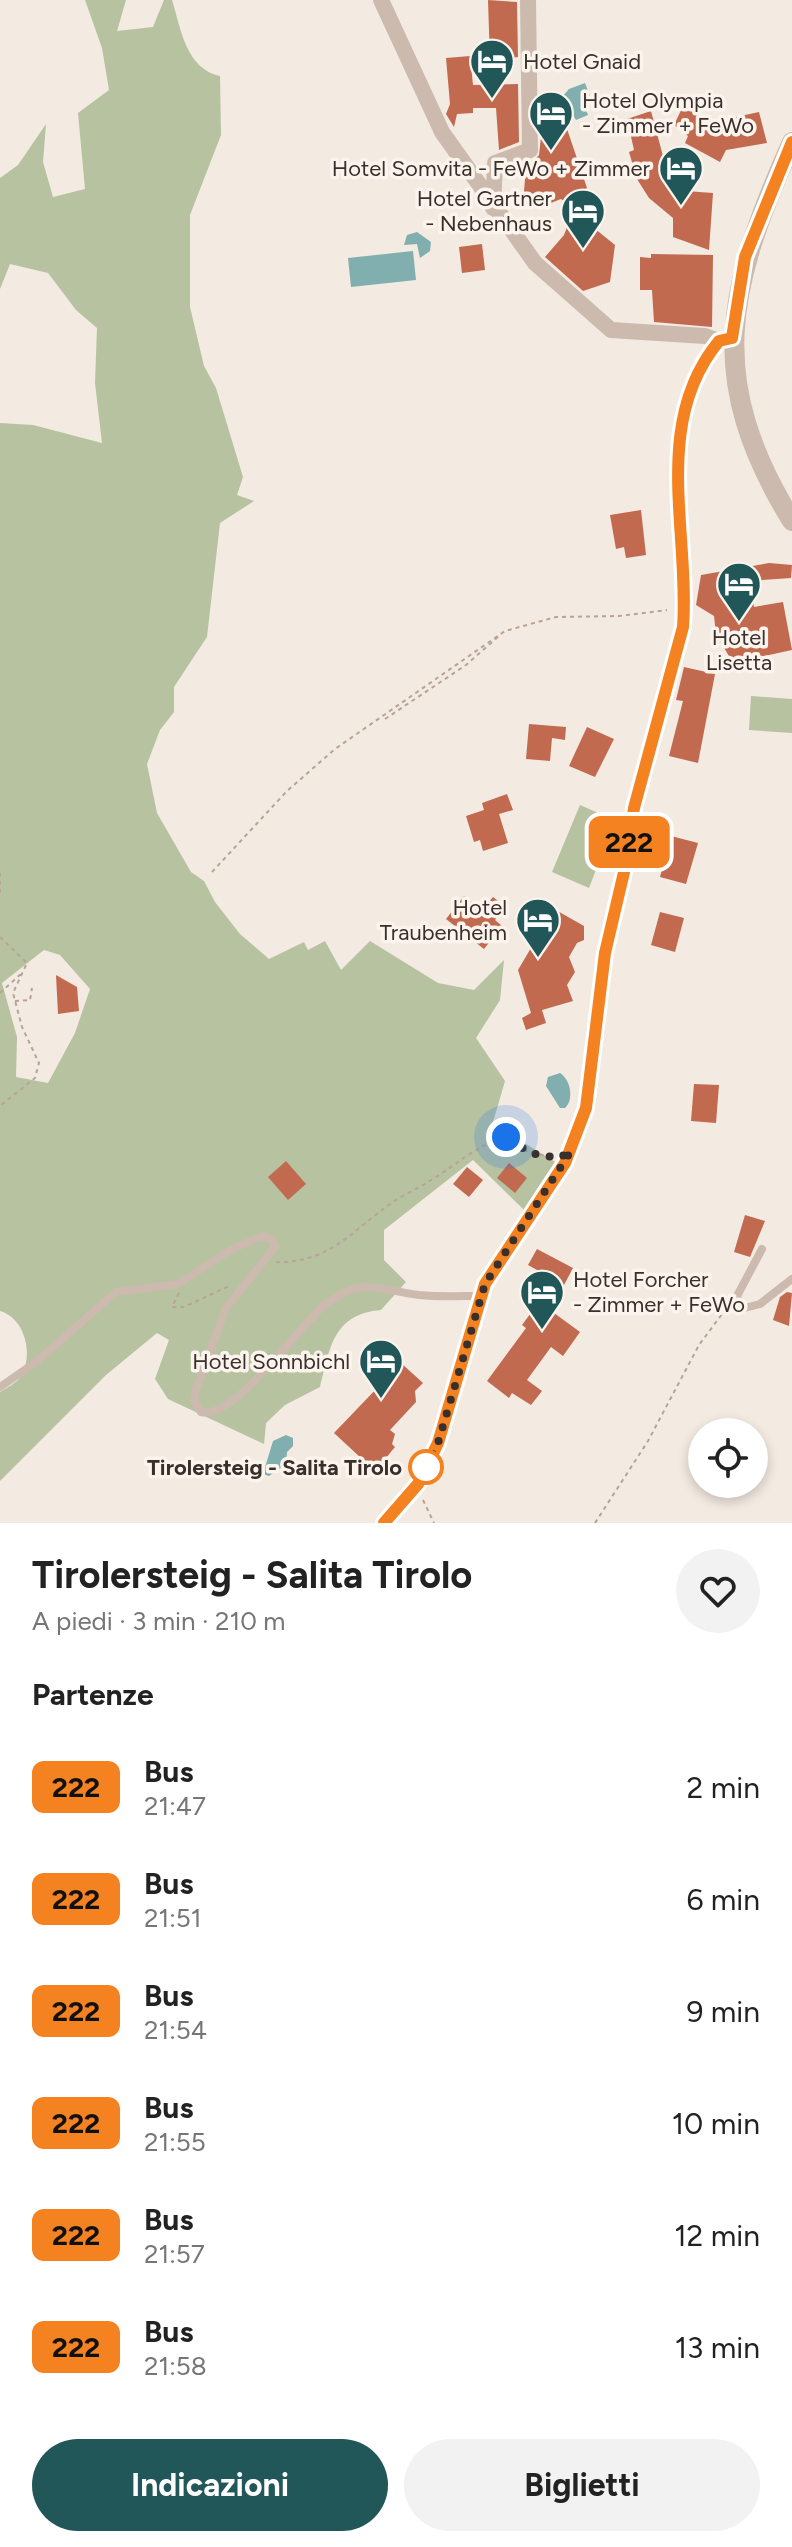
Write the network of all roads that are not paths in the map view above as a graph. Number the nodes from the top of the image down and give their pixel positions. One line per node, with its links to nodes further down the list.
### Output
1 (381, 0): 4 (street)
2 (528, 0): 4 (street)
3 (792, 142): 5 (street)
4 (493, 208): 5 (street)
5 (726, 339): 6 (street); 9 (street)
6 (792, 521)
7 (762, 1249): 8 (lane)
8 (792, 1279)
9 (480, 1296): 10 (lane); 11 (street)
10 (0, 1387)
11 (384, 1523)

